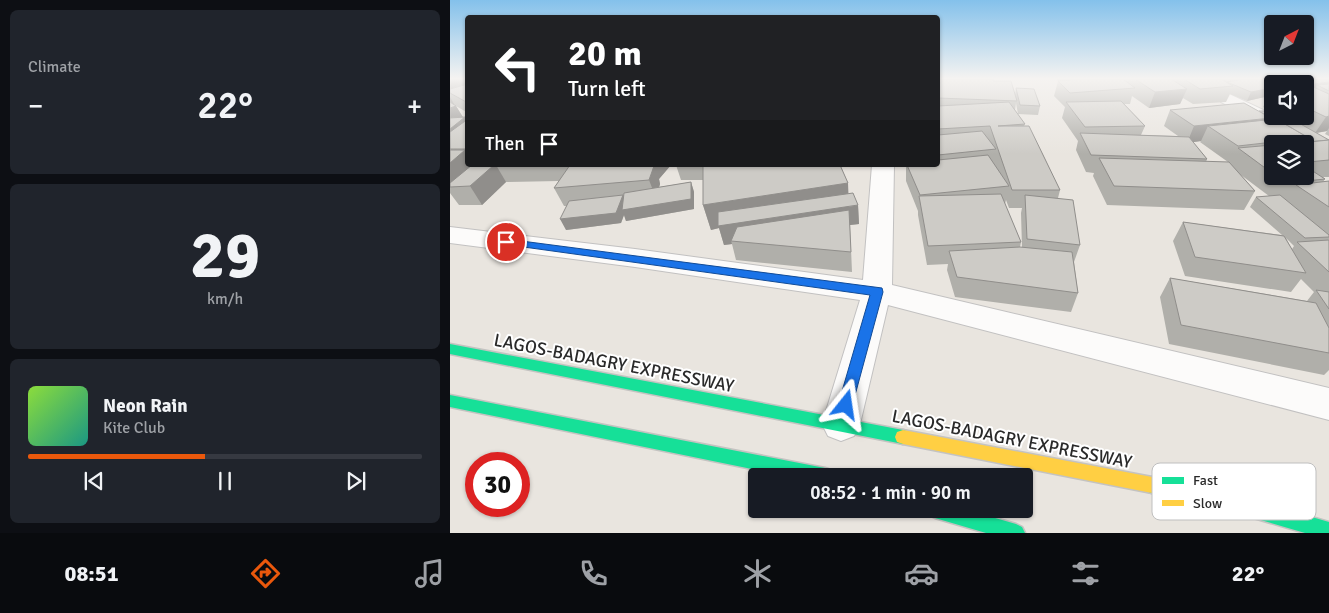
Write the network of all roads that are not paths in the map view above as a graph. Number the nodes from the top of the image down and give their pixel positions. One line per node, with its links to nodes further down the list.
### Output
1 (1239, 104): 2 (street)
2 (1329, 149)
3 (883, 167): 5 (street)
4 (450, 235): 5 (street)
5 (877, 292): 8 (street); 9 (street)
6 (450, 349): 9 (main road, LAGOS-BADAGRY EXPRESSWAY)
7 (450, 401): 10 (main road)
8 (1329, 404)
9 (841, 424): 11 (main road, LAGOS-BADAGRY EXPRESSWAY)
10 (786, 468)
11 (1152, 485)
12 (965, 518): 15 (main road)
13 (1294, 520): 14 (main road, LAGOS-BADAGRY EXPRESSWAY)
14 (1329, 530)
15 (1016, 533)

